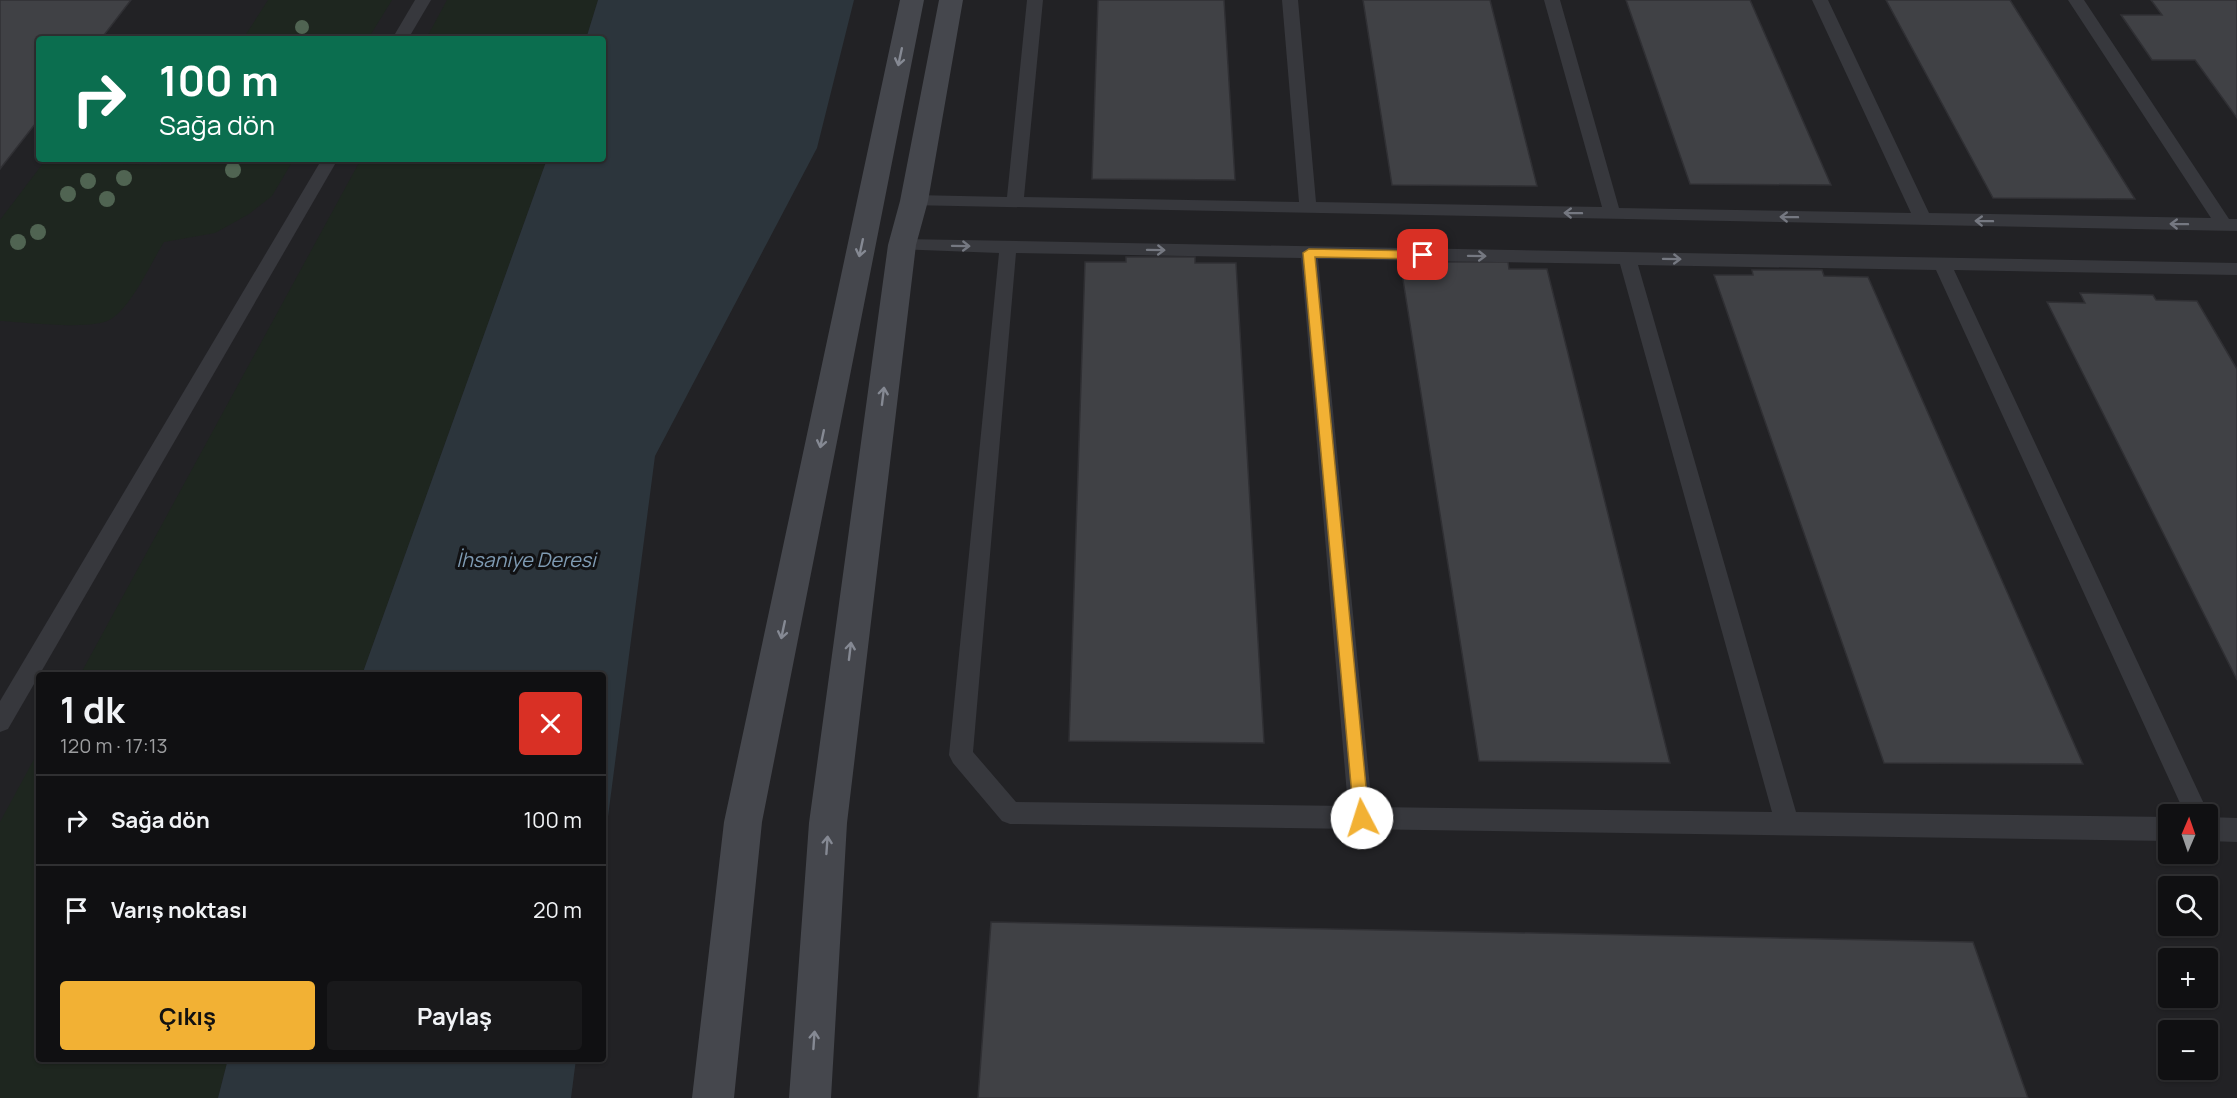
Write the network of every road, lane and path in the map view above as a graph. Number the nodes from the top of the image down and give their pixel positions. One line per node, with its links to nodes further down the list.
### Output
1 (423, 0): 9 (lane)
2 (912, 0): 30 (main road, one-way to 30)
3 (951, 0): 11 (main road)
4 (1035, 0): 12 (lane)
5 (1290, 0): 13 (lane)
6 (1552, 0): 14 (lane)
7 (1820, 0): 15 (lane)
8 (2076, 0): 16 (lane)
9 (402, 36)
10 (328, 162): 23 (lane)
11 (914, 201): 12 (lane); 17 (main road)
12 (1016, 203): 13 (lane)
13 (1308, 208): 14 (lane, one-way to 13)
14 (1612, 214): 15 (lane, one-way to 14)
15 (1923, 220): 16 (lane, one-way to 15)
16 (2231, 225)
17 (902, 245): 18 (lane, one-way to 18); 31 (main road, one-way to 17)
18 (1008, 247): 19 (lane, one-way to 19); 25 (lane)
19 (1309, 253): 20 (lane, one-way to 20); 25 (lane)
20 (1627, 258): 21 (lane, one-way to 21); 26 (lane)
21 (1942, 264): 22 (lane); 24 (lane)
22 (2237, 269)
23 (0, 722)
24 (2192, 804)
25 (1362, 818): 26 (lane)
26 (1787, 824): 27 (lane)
27 (2158, 829)
28 (2218, 829): 29 (lane)
29 (2237, 830)
30 (713, 1098)
31 (810, 1098)

